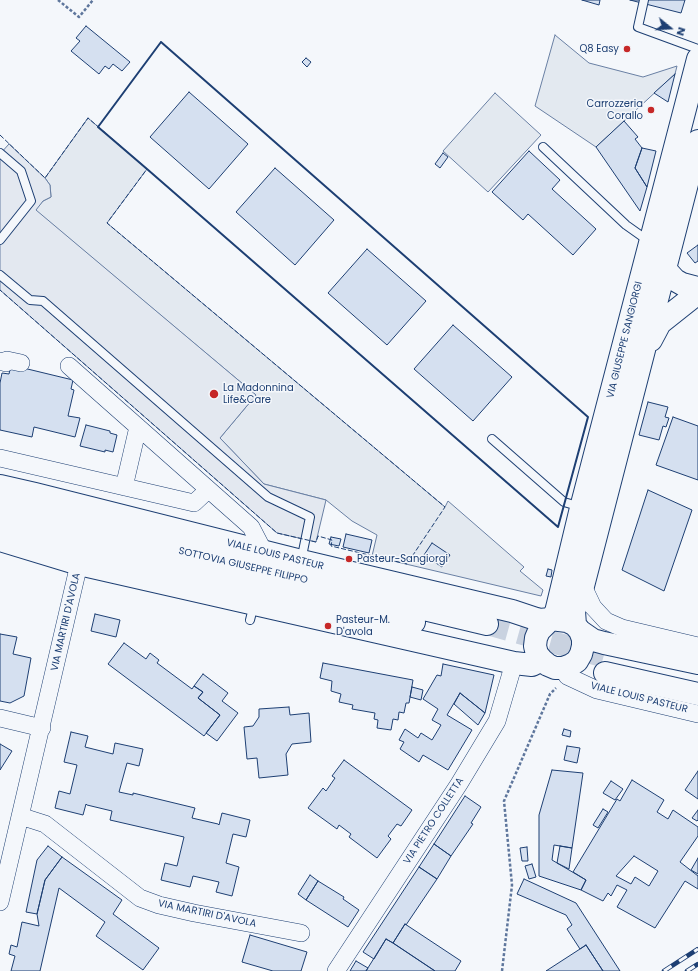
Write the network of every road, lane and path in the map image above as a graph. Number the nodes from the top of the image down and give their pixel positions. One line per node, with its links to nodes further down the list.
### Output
1 (58, 0): 2 (path)
2 (93, 0)
3 (644, 0): 4 (lane)
4 (698, 49)
5 (698, 59): 10 (main road, VIA GIUSEPPE SANGIORGI)
6 (698, 141): 11 (main road, VIA GIUSEPPE SANGIORGI)
7 (543, 147): 10 (lane)
8 (1, 155): 9 (lane)
9 (0, 240)
10 (650, 242): 26 (main road, VIA GIUSEPPE SANGIORGI)
11 (665, 269): 13 (main road); 15 (main road, VIA GIUSEPPE SANGIORGI)
12 (0, 275): 30 (lane)
13 (698, 288)
14 (698, 293): 15 (main road)
15 (644, 353): 32 (main road, VIA GIUSEPPE SANGIORGI)
16 (0, 361): 17 (street)
17 (21, 363)
18 (69, 366): 19 (street)
19 (138, 427): 23 (street); 24 (street)
20 (492, 439): 26 (lane)
21 (0, 458): 23 (street)
22 (0, 486): 29 (main road, VIALE LOUIS PASTEUR)
23 (124, 487): 24 (street)
24 (208, 490): 29 (street)
25 (0, 508): 27 (main road, SOTTOVIA GIUSEPPE FILIPPO)
26 (582, 508): 33 (main road, VIA GIUSEPPE SANGIORGI)
27 (0, 528)
28 (0, 540): 31 (main road)
29 (264, 552): 30 (main road, VIALE LOUIS PASTEUR)
30 (301, 561): 33 (main road, VIALE LOUIS PASTEUR)
31 (79, 564): 37 (main road); 44 (street, VIA MARTIRI D'AVOLA)
32 (583, 586): 34 (main road, VIA GIUSEPPE SANGIORGI); 35 (street)
33 (551, 620): 34 (main road); 36 (main road)
34 (577, 628): 38 (main road); 39 (main road)
35 (698, 646)
36 (542, 660): 37 (main road); 39 (main road)
37 (514, 663): 48 (street, VIA PIETRO COLLETTA)
38 (698, 664)
39 (565, 672): 42 (street, VIALE LOUIS PASTEUR); 49 (path)
40 (698, 678): 41 (main road)
41 (698, 694)
42 (698, 714)
43 (0, 718): 44 (street)
44 (42, 728): 45 (street, VIA MARTIRI D'AVOLA)
45 (20, 816): 46 (street, VIA MARTIRI D'AVOLA); 47 (street, VIA MARTIRI D'AVOLA)
46 (0, 902)
47 (301, 933)
48 (336, 971)
49 (502, 971)

